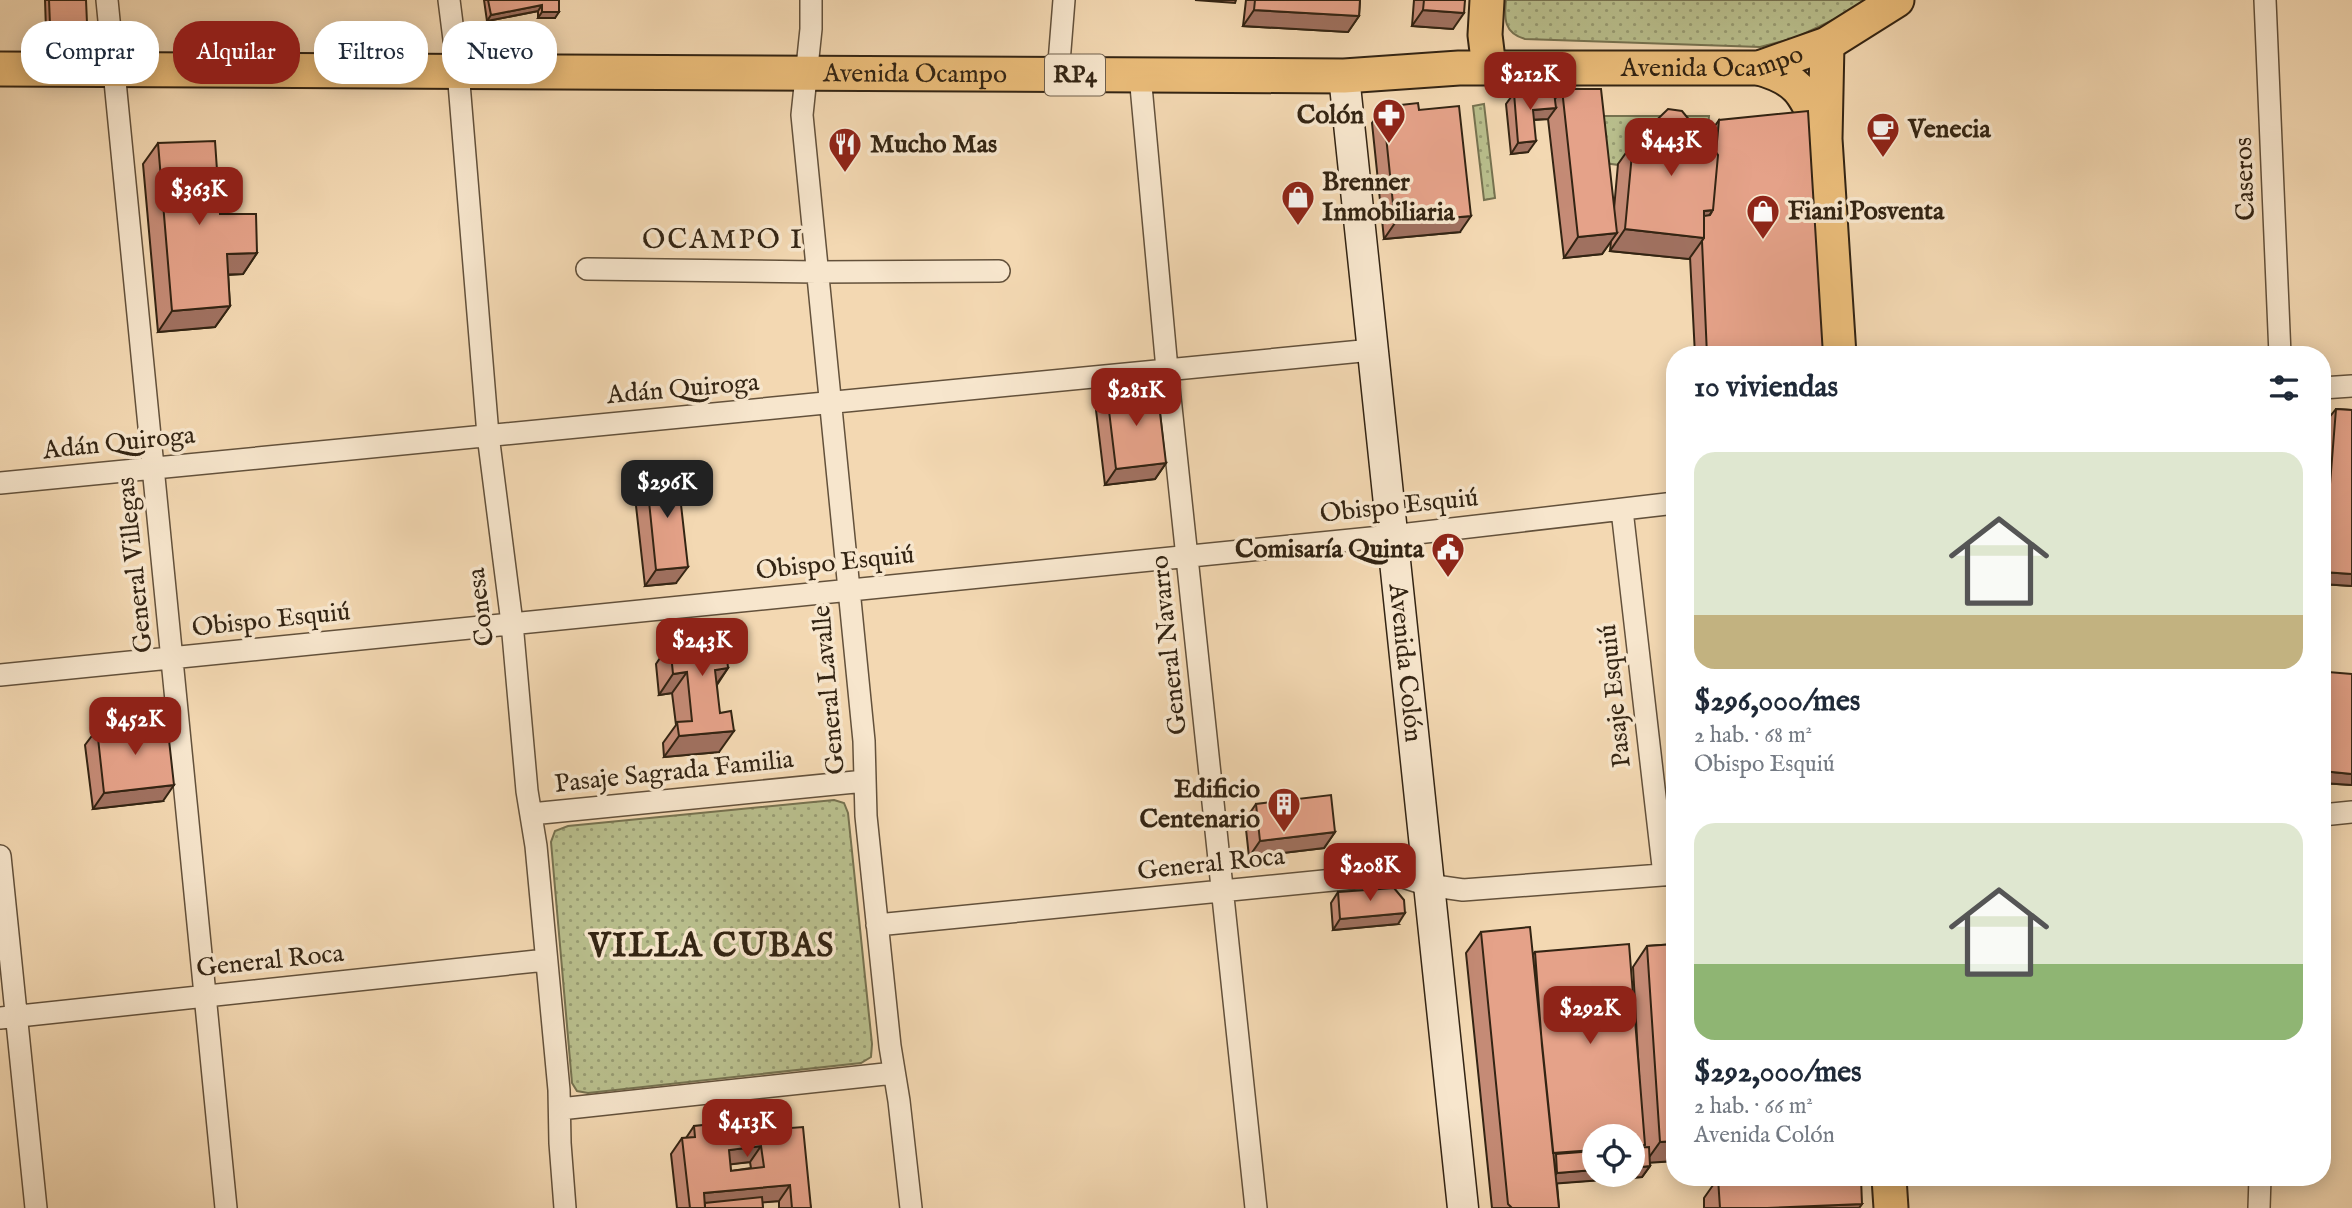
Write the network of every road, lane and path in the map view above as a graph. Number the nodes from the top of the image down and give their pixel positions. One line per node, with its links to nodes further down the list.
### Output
1 (107, 0): 8 (street, General Villegas)
2 (449, 0): 9 (street, Conesa)
3 (811, 0): 18 (street, General Lavalle)
4 (1064, 0): 19 (street)
5 (1487, 0): 11 (main road)
6 (1897, 0): 10 (main road, Avenida Ocampo)
7 (2265, 0): 29 (street, Caseros)
8 (109, 21)
9 (452, 21)
10 (1827, 44): 12 (main road, Avenida Ocampo / RP4); 24 (main road)
11 (1489, 68): 12 (main road, Avenida Ocampo / RP4); 21 (main road, Avenida Ocampo / RP4)
12 (1759, 68): 24 (main road)
13 (0, 69): 14 (main road, Avenida Ocampo / RP4)
14 (21, 69)
15 (159, 69): 16 (main road, Avenida Ocampo / RP4)
16 (442, 71)
17 (557, 71): 18 (main road, Avenida Ocampo / RP4)
18 (806, 72): 19 (main road, Avenida Ocampo / RP4); 27 (street, General Lavalle)
19 (1058, 75): 20 (main road, Avenida Ocampo / RP4)
20 (1140, 75): 21 (main road, Avenida Ocampo / RP4); 31 (street, General Navarro)
21 (1344, 76): 30 (street, Avenida Colón)
22 (115, 84): 36 (street, General Villegas)
23 (459, 84): 35 (street, Conesa)
24 (1825, 139): 28 (main road)
25 (587, 269): 27 (street)
26 (999, 271): 27 (street)
27 (817, 272): 34 (street, General Lavalle)
28 (1838, 346)
29 (2280, 346)
30 (1371, 350): 31 (street, Adán Quiroga); 40 (street, Avenida Colón)
31 (1167, 369): 34 (street, Adán Quiroga); 41 (street, General Navarro)
32 (2352, 386): 33 (street)
33 (2331, 387)
34 (830, 404): 35 (street, Adán Quiroga); 42 (street, General Lavalle)
35 (488, 435): 36 (street, Adán Quiroga); 43 (street, Conesa)
36 (153, 467): 37 (street, Adán Quiroga); 44 (street, General Villegas)
37 (0, 483)
38 (1666, 504): 39 (street, Obispo Esquiú)
39 (1622, 510): 40 (street, Obispo Esquiú); 50 (street, Pasaje Esquiú)
40 (1391, 536): 41 (street, Obispo Esquiú); 53 (street, Avenida Colón)
41 (1188, 555): 42 (street, Obispo Esquiú); 54 (street, General Navarro)
42 (848, 590): 43 (street, Obispo Esquiú); 46 (street, General Lavalle)
43 (512, 623): 44 (street, Obispo Esquiú); 48 (street, Conesa)
44 (172, 658): 45 (street, Obispo Esquiú); 57 (street, General Villegas)
45 (0, 675)
46 (865, 781): 48 (street, Pasaje Sagrada Familia); 55 (street, General Lavalle)
47 (2352, 812): 49 (street)
48 (531, 814): 56 (street, Conesa)
49 (2331, 814)
50 (1666, 852)
51 (0, 856): 58 (street)
52 (1666, 875): 53 (street, General Roca)
53 (1428, 885): 54 (street, General Roca); 68 (street, Avenida Colón)
54 (1224, 891): 55 (street, General Roca); 67 (street, General Navarro)
55 (877, 925): 59 (street, General Lavalle)
56 (547, 960): 57 (street, General Roca); 60 (street, Conesa)
57 (205, 996): 58 (street, General Roca); 64 (street, General Villegas)
58 (9, 1017): 63 (street)
59 (894, 1073): 60 (street); 66 (street, General Lavalle)
60 (560, 1109): 65 (street, Conesa)
61 (1890, 1186): 69 (main road)
62 (2260, 1186): 70 (street)
63 (36, 1208)
64 (226, 1208)
65 (565, 1208)
66 (911, 1208)
67 (1256, 1208)
68 (1462, 1208)
69 (1891, 1208)
70 (2259, 1208)

